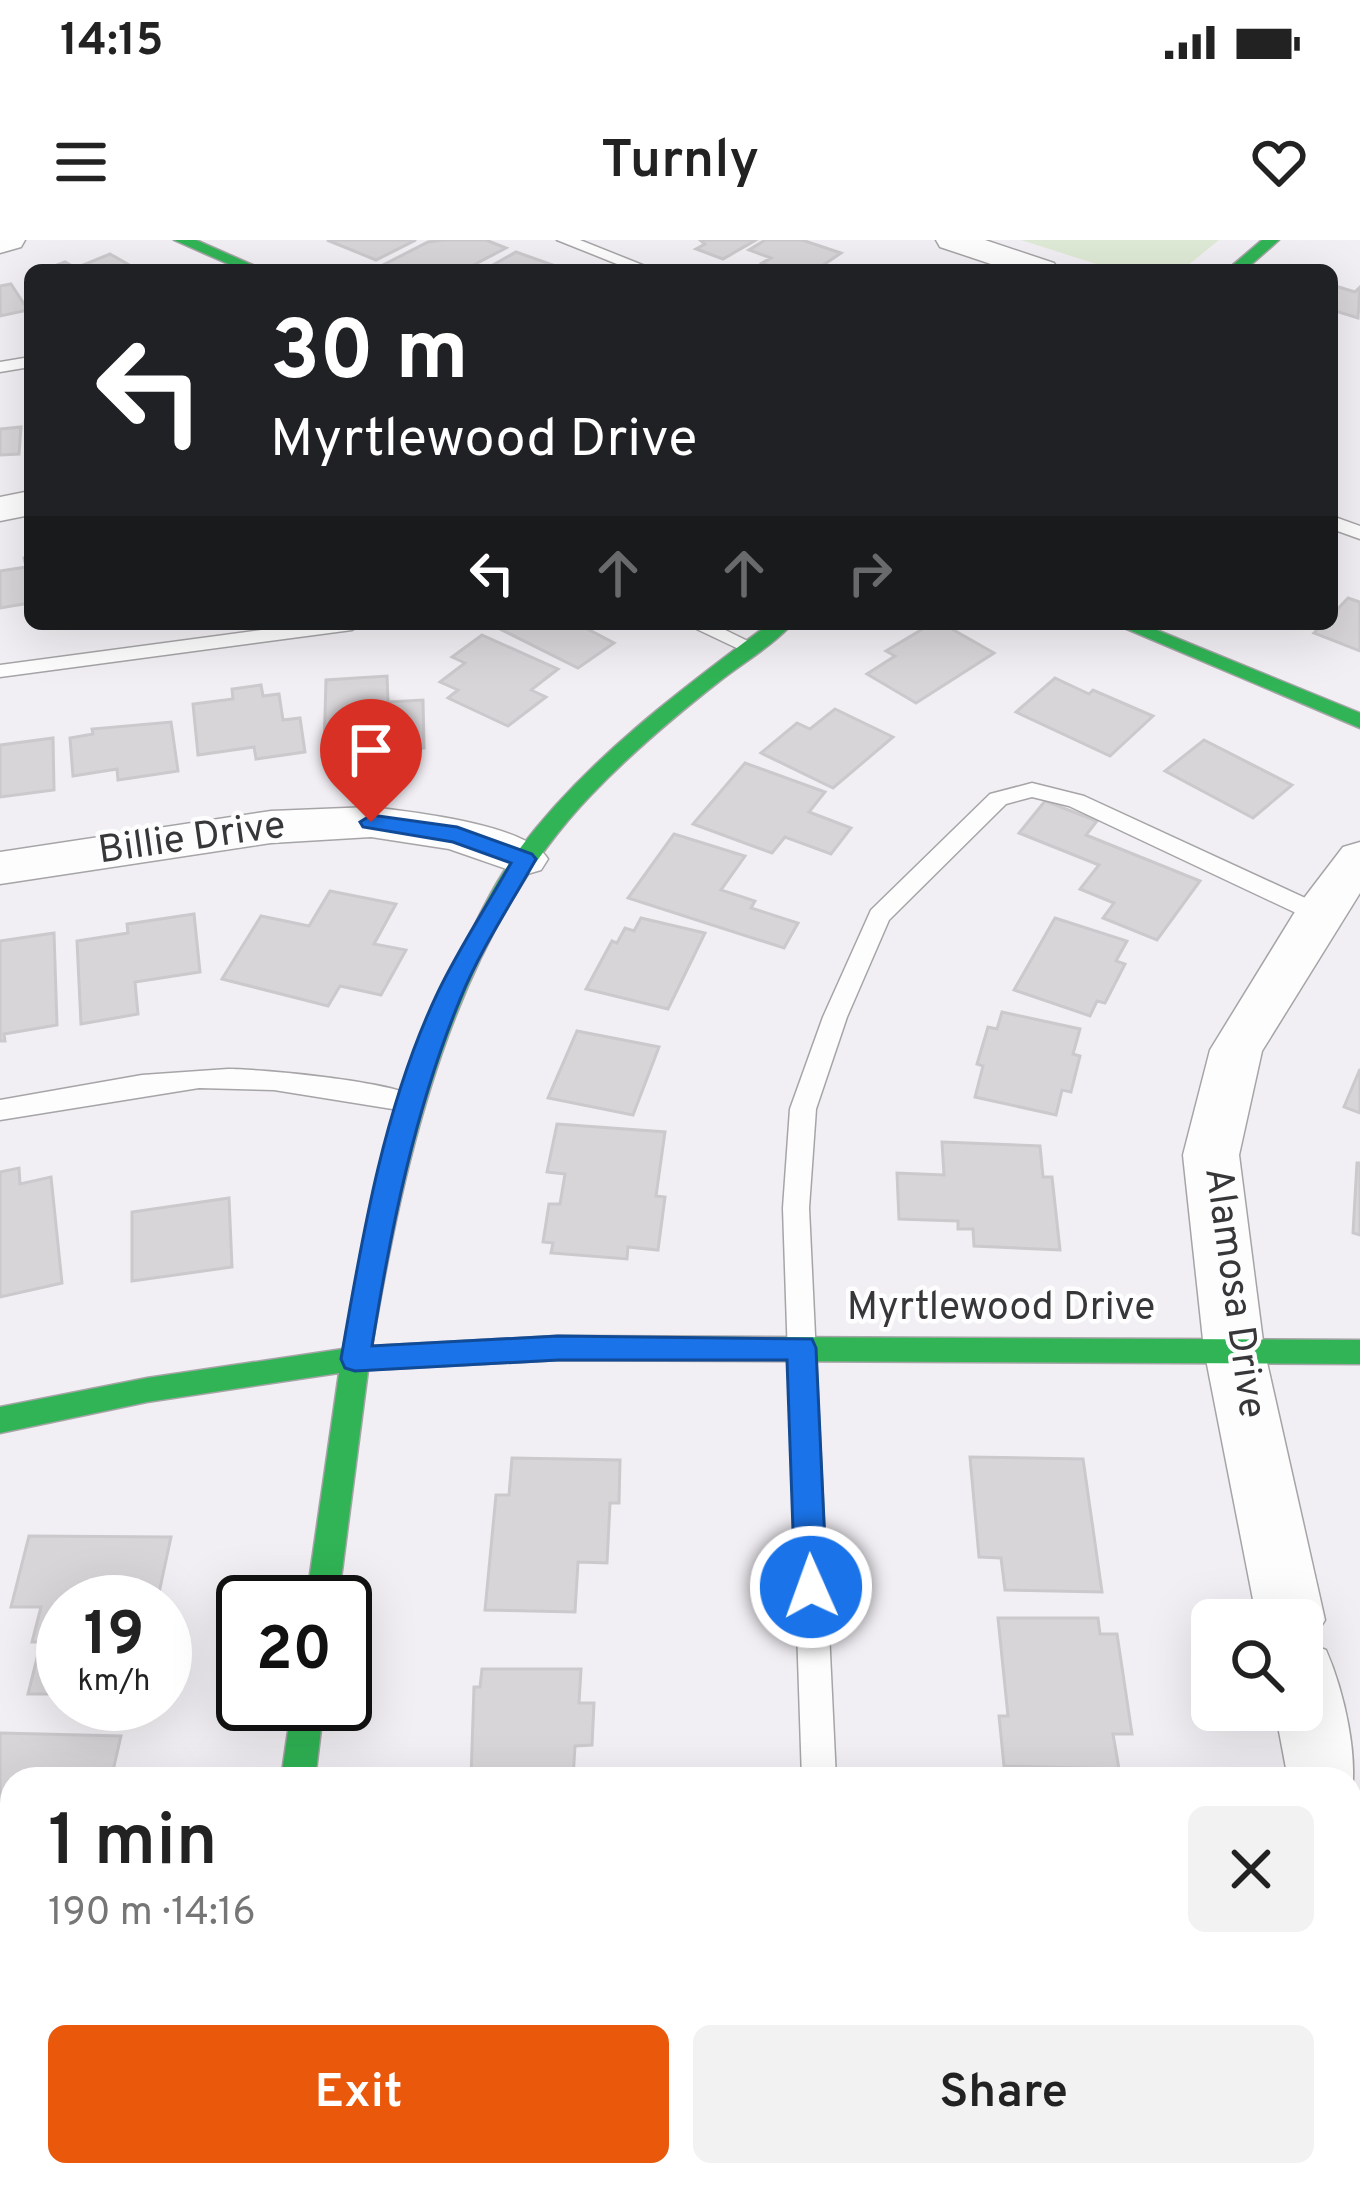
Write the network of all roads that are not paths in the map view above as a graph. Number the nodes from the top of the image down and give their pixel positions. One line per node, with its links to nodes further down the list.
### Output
1 (9, 240): 6 (street)
2 (182, 240): 7 (street)
3 (565, 240): 8 (lane)
4 (952, 240): 9 (street)
5 (1271, 240): 10 (street)
6 (0, 243)
7 (240, 264)
8 (630, 264)
9 (1024, 264)
10 (1242, 264)
11 (307, 630): 16 (lane)
12 (710, 630): 15 (lane)
13 (774, 630): 15 (street)
14 (1140, 630): 17 (street)
15 (750, 647): 19 (street)
16 (0, 671)
17 (1360, 721)
18 (1360, 858): 21 (street, Alamosa Drive)
19 (524, 859): 20 (street, Billie Drive); 22 (street)
20 (0, 868)
21 (1319, 914): 24 (lane); 25 (street, Alamosa Drive)
22 (411, 1102): 23 (lane); 27 (street)
23 (0, 1110)
24 (801, 1348): 25 (street, Myrtlewood Drive); 27 (street, Myrtlewood Drive); 34 (lane)
25 (1234, 1348): 26 (street, Myrtlewood Drive); 30 (street, Alamosa Drive)
26 (1360, 1352)
27 (355, 1359): 28 (street, Myrtlewood Drive); 29 (street)
28 (0, 1420)
29 (326, 1575)
30 (1287, 1599)
31 (304, 1731): 33 (street)
32 (1314, 1731): 35 (street)
33 (300, 1767)
34 (818, 1767)
35 (1322, 1767)

